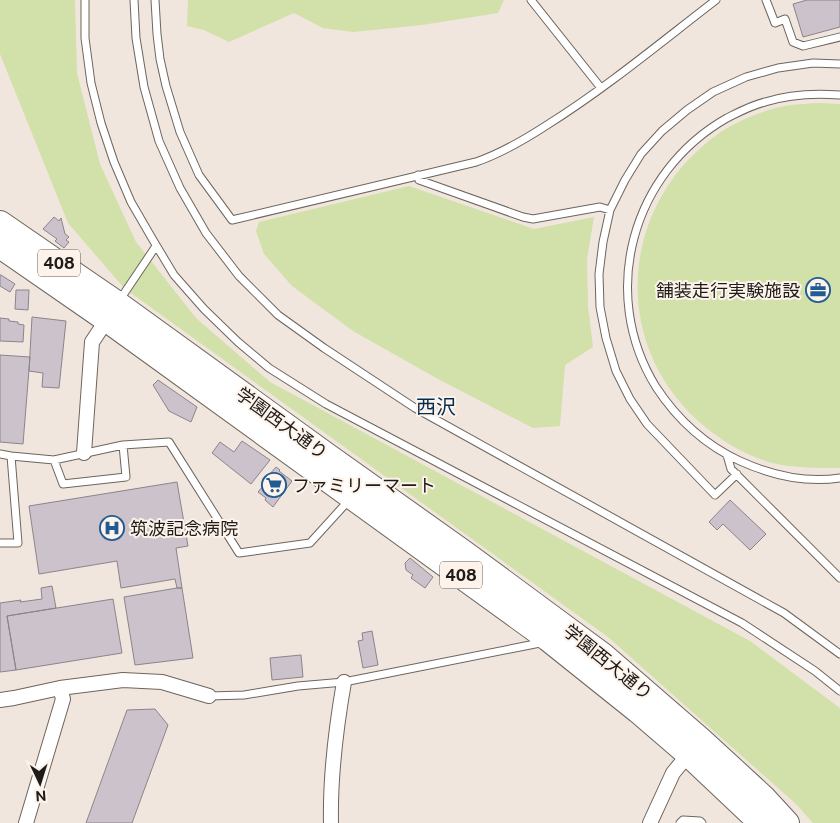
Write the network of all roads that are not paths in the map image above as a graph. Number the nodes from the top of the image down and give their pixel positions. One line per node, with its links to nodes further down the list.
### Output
1 (85, 0): 15 (lane)
2 (134, 0): 29 (lane)
3 (155, 0): 11 (lane)
4 (532, 0): 9 (lane)
5 (716, 0): 9 (lane)
6 (766, 0): 7 (lane)
7 (840, 37)
8 (840, 64): 12 (lane)
9 (600, 88): 11 (lane)
10 (840, 95): 20 (lane)
11 (418, 175): 12 (lane)
12 (610, 210): 23 (lane)
13 (0, 224): 16 (highway, 学園西大通り / 408)
14 (0, 246): 16 (highway, 学園西大通り / 408)
15 (156, 246): 16 (lane); 32 (lane)
16 (112, 312): 19 (street); 25 (highway, 学園西大通り / 408); 35 (highway, 学園西大通り / 408)
17 (123, 445): 19 (lane); 22 (lane); 25 (lane)
18 (0, 454): 21 (lane)
19 (84, 454): 22 (lane)
20 (727, 455): 23 (lane); 24 (lane)
21 (11, 456): 22 (lane); 26 (lane)
22 (54, 460)
23 (737, 474): 27 (lane)
24 (840, 478)
25 (352, 497): 28 (highway, 学園西大通り / 408)
26 (0, 543)
27 (840, 578)
28 (548, 639): 30 (lane); 35 (highway, 学園西大通り / 408)
29 (840, 654)
30 (344, 682): 33 (lane); 37 (street)
31 (60, 688): 33 (street); 34 (street); 36 (street)
32 (840, 691)
33 (209, 696)
34 (0, 700)
35 (694, 747): 38 (street); 41 (highway, 学園西大通り / 408); 42 (highway, 学園西大通り / 408)
36 (26, 823)
37 (331, 823)
38 (650, 823)
39 (680, 823): 40 (lane)
40 (702, 823)
41 (762, 823)
42 (787, 823)

